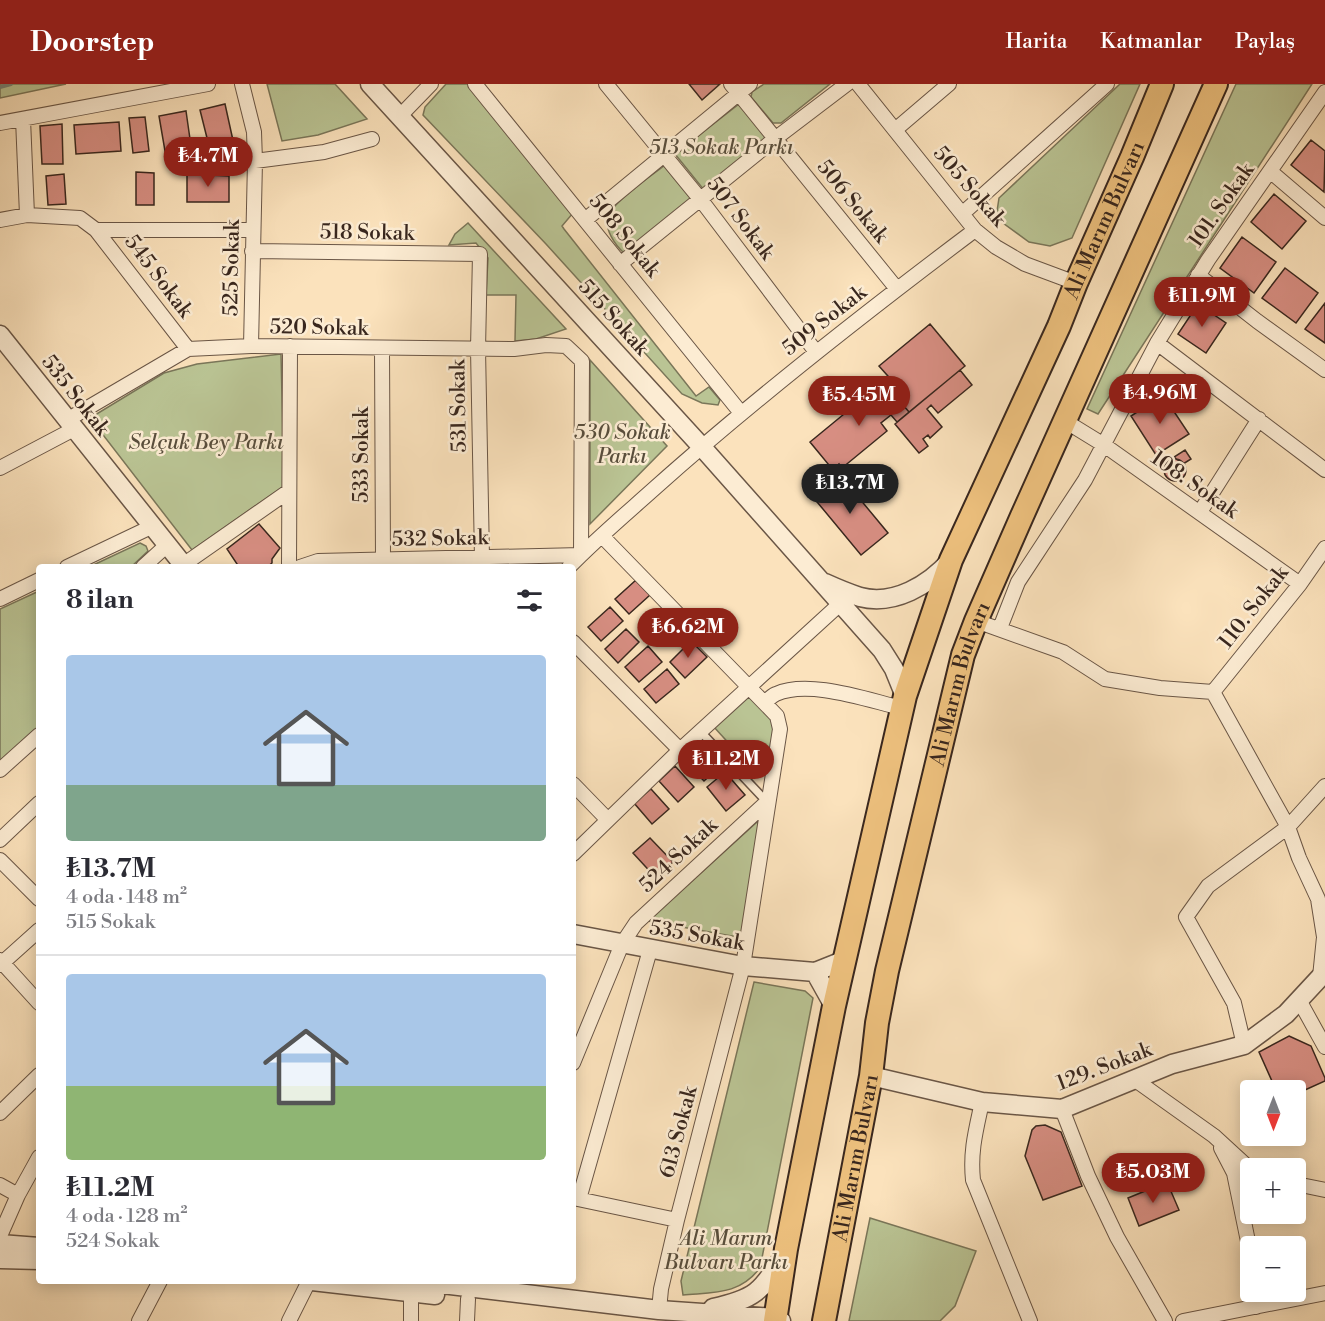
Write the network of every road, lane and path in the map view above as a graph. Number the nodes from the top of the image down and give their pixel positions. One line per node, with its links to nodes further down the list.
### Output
1 (208, 84): 17 (street)
2 (242, 84): 23 (street, 525 Sokak)
3 (370, 84): 16 (street, 515 Sokak)
4 (431, 84): 16 (street)
5 (475, 84): 30 (street, 508 Sokak)
6 (606, 84): 22 (street, 507 Sokak)
7 (750, 84): 14 (street)
8 (847, 84): 20 (street)
9 (858, 84): 19 (street, 505 Sokak)
10 (950, 84): 19 (street)
11 (1107, 84): 26 (street)
12 (1161, 84): 38 (main road, Ali Marım Bulvarı)
13 (1216, 84): 51 (main road, Ali Marım Bulvarı)
14 (735, 88): 20 (street, 506 Sokak); 22 (street)
15 (1325, 92): 24 (street, 101. Sokak)
16 (400, 116): 54 (street, 515 Sokak)
17 (23, 119): 18 (street); 27 (street)
18 (0, 123)
19 (895, 130): 26 (street, 505 Sokak)
20 (776, 138): 25 (street); 39 (street, 506 Sokak)
21 (372, 139): 23 (street)
22 (664, 154): 25 (street, 507 Sokak); 30 (street)
23 (255, 160): 32 (street, 525 Sokak)
24 (1270, 171): 28 (street); 37 (street, 101. Sokak)
25 (701, 200): 36 (street); 47 (street, 507 Sokak)
26 (962, 214): 33 (street, 505 Sokak)
27 (27, 215): 29 (street); 31 (street)
28 (1325, 218)
29 (0, 220)
30 (585, 220): 36 (street, 508 Sokak)
31 (96, 230): 32 (street); 44 (street, 545 Sokak)
32 (253, 230): 34 (street, 525 Sokak)
33 (975, 230): 38 (street, 505 Sokak); 39 (street, 509 Sokak)
34 (252, 251): 35 (street, 518 Sokak); 42 (street, 525 Sokak)
35 (480, 254): 46 (street, 531 Sokak)
36 (620, 264): 49 (street, 508 Sokak)
37 (1198, 275): 41 (street, 101. Sokak); 48 (street)
38 (1076, 283): 66 (main road, Ali Marım Bulvarı)
39 (897, 289): 47 (street, 509 Sokak)
40 (0, 335): 52 (street, 535 Sokak)
41 (1157, 343): 50 (street); 53 (street, 101. Sokak)
42 (251, 346): 43 (street, 520 Sokak); 44 (street, 520 Sokak)
43 (290, 346): 45 (street, 520 Sokak); 57 (street)
44 (188, 349): 52 (street, 520 Sokak)
45 (382, 349): 46 (street, 520 Sokak); 65 (street, 533 Sokak)
46 (478, 349): 63 (street, 520 Sokak); 64 (street, 531 Sokak)
47 (816, 352): 49 (street, 509 Sokak)
48 (1325, 370)
49 (741, 413): 54 (street, 509 Sokak)
50 (1259, 419): 56 (street); 58 (street)
51 (1065, 421): 53 (street, 108. Sokak); 78 (main road, Ali Marım Bulvarı)
52 (70, 424): 55 (street, 520 Sokak); 59 (street, 535 Sokak)
53 (1104, 445): 58 (street, 108. Sokak); 79 (street, 101. Sokak)
54 (701, 446): 60 (street, 509 Sokak); 76 (street, 515 Sokak)
55 (0, 468)
56 (1325, 470)
57 (290, 490): 70 (street); 71 (street)
58 (1200, 512): 75 (street, 108. Sokak)
59 (152, 527): 61 (street, 535 Sokak); 67 (street)
60 (602, 536): 63 (street, 509 Sokak); 81 (street, 613 Sokak)
61 (166, 546): 68 (street); 69 (street, 535 Sokak)
62 (1325, 548): 75 (street, 110. Sokak)
63 (581, 555): 64 (street, 532 Sokak); 73 (street, 509 Sokak)
64 (482, 558): 65 (street, 532 Sokak)
65 (383, 560): 72 (street, 532 Sokak)
66 (951, 560): 76 (street, 515 Sokak); 83 (main road, Ali Marım Bulvarı)
67 (73, 564)
68 (146, 564)
69 (182, 564)
70 (187, 564)
71 (290, 564)
72 (309, 564)
73 (572, 564)
74 (36, 581): 77 (street)
75 (1300, 584): 82 (street, 110. Sokak)
76 (843, 597): 81 (street); 83 (street, 515 Sokak)
77 (0, 599)
78 (976, 621): 79 (street); 114 (main road, Ali Marım Bulvarı)
79 (1000, 628): 82 (street)
80 (576, 645): 87 (street)
81 (748, 686): 84 (street, 613 Sokak); 85 (street)
82 (1213, 692): 94 (street)
83 (903, 702): 84 (street); 103 (main road, Ali Marım Bulvarı)
84 (765, 703): 91 (street, 613 Sokak)
85 (700, 731): 87 (street); 91 (lane)
86 (36, 738): 88 (street)
87 (680, 750): 93 (street)
88 (0, 770)
89 (1325, 786): 94 (street)
90 (576, 787): 93 (street)
91 (767, 802): 101 (street, 524 Sokak); 105 (street, 613 Sokak)
92 (36, 806): 95 (street)
93 (607, 819): 96 (street)
94 (1288, 827): 107 (street); 111 (street)
95 (0, 840)
96 (576, 851)
97 (0, 860): 98 (street)
98 (36, 896)
99 (36, 933): 104 (street)
100 (576, 935): 101 (street, 535 Sokak)
101 (622, 944): 102 (street, 535 Sokak); 113 (street, 524 Sokak)
102 (650, 950): 105 (street, 535 Sokak); 127 (street)
103 (844, 960): 106 (street); 110 (main road, Ali Marım Bulvarı)
104 (1, 962): 108 (street)
105 (743, 966): 106 (street, 535 Sokak); 128 (street, 613 Sokak)
106 (815, 972): 110 (street)
107 (1323, 974): 109 (street, 129. Sokak)
108 (36, 1000)
109 (1299, 1000): 111 (street, 129. Sokak); 112 (street)
110 (834, 1006): 133 (main road, Ali Marım Bulvarı)
111 (1244, 1045): 116 (street, 129. Sokak)
112 (1325, 1047)
113 (576, 1056)
114 (871, 1076): 117 (street, 129. Sokak); 152 (main road, Ali Marım Bulvarı)
115 (36, 1078): 118 (street)
116 (1134, 1079): 119 (street, 129. Sokak); 120 (street)
117 (982, 1102): 119 (street, 129. Sokak); 153 (street)
118 (1, 1109)
119 (1062, 1109): 154 (street)
120 (1214, 1136): 121 (street); 130 (street)
121 (1240, 1160)
122 (36, 1163): 126 (street)
123 (0, 1185): 126 (street)
124 (1306, 1186): 125 (street)
125 (1325, 1190)
126 (18, 1195): 129 (street)
127 (576, 1198): 128 (street)
128 (677, 1220): 144 (street, 613 Sokak)
129 (0, 1236)
130 (1247, 1236)
131 (0, 1244): 132 (street)
132 (36, 1247)
133 (786, 1249): 145 (street); 146 (main road, Ali Marım Bulvarı)
134 (0, 1259): 135 (street)
135 (36, 1260)
136 (158, 1284): 147 (street)
137 (308, 1284): 148 (street)
138 (362, 1284): 139 (street)
139 (414, 1287): 141 (street); 144 (street); 149 (street)
140 (1325, 1293): 143 (street)
141 (468, 1299): 150 (street); 151 (street)
142 (1256, 1302): 143 (street)
143 (1256, 1306): 155 (street)
144 (659, 1310): 145 (street)
145 (692, 1313): 146 (street)
146 (777, 1320)
147 (139, 1321)
148 (288, 1321)
149 (411, 1321)
150 (467, 1321)
151 (642, 1321)
152 (824, 1321)
153 (1030, 1321)
154 (1166, 1321)
155 (1183, 1321)

